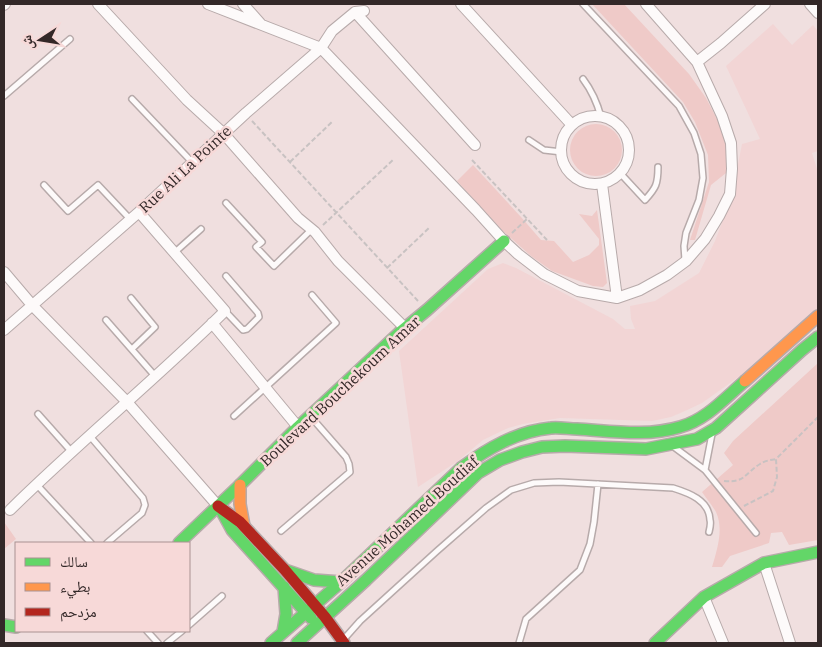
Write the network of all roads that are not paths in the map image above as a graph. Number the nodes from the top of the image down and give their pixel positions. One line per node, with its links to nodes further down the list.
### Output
1 (98, 4): 19 (street)
2 (208, 4): 10 (street)
3 (243, 4): 10 (street)
4 (461, 4): 18 (street)
5 (583, 4): 35 (lane)
6 (646, 4): 13 (street)
7 (765, 4): 13 (street)
8 (810, 4): 9 (street)
9 (818, 13)
10 (263, 26): 12 (street)
11 (70, 39): 15 (lane)
12 (321, 48): 19 (street, Rue Ali La Pointe); 21 (street, Rue Ali La Pointe); 33 (street)
13 (697, 62): 35 (street)
14 (583, 79): 17 (lane)
15 (4, 96)
16 (132, 98): 23 (lane)
17 (601, 117): 18 (street); 25 (street)
18 (572, 125): 22 (street)
19 (224, 134): 23 (street, Rue Ali La Pointe); 32 (street)
20 (529, 140): 22 (lane)
21 (475, 145)
22 (562, 152): 26 (street)
23 (192, 162): 29 (street, Rue Ali La Pointe)
24 (658, 167): 25 (lane)
25 (620, 173): 26 (street)
26 (602, 184): 40 (street)
27 (44, 185): 30 (lane)
28 (226, 204): 32 (lane)
29 (139, 212): 30 (street, Rue Ali La Pointe); 34 (street)
30 (130, 220): 41 (street, Rue Ali La Pointe)
31 (201, 229): 34 (lane)
32 (314, 230): 46 (street)
33 (504, 241): 40 (street); 46 (main road, Boulevard Bouchekoum Amar)
34 (174, 253): 42 (street)
35 (686, 261): 40 (street)
36 (4, 272): 41 (street)
37 (226, 276): 42 (lane)
38 (312, 295): 51 (lane)
39 (131, 298): 49 (lane)
40 (617, 298)
41 (32, 305): 47 (street, Rue Ali La Pointe); 52 (street)
42 (225, 311): 45 (street)
43 (818, 316): 77 (main road, Avenue Mohamed Boudiaf)
44 (106, 320): 49 (lane)
45 (212, 323): 50 (street); 51 (street)
46 (405, 328): 54 (main road, Boulevard Bouchekoum Amar)
47 (4, 330)
48 (818, 337): 57 (main road, Avenue Mohamed Boudiaf)
49 (132, 349): 50 (lane)
50 (155, 376): 52 (street)
51 (266, 387): 55 (lane); 56 (street)
52 (126, 402): 58 (street); 65 (street)
53 (38, 414): 60 (lane)
54 (310, 415): 56 (main road, Boulevard Bouchekoum Amar); 68 (lane)
55 (234, 416)
56 (298, 426): 64 (main road, Boulevard Bouchekoum Amar)
57 (712, 430): 59 (main road, Avenue Mohamed Boudiaf); 61 (lane)
58 (89, 435): 60 (street); 72 (lane)
59 (671, 444): 61 (lane); 83 (main road, Avenue Mohamed Boudiaf)
60 (71, 451): 62 (street)
61 (705, 470): 70 (lane)
62 (37, 484): 66 (street); 71 (lane)
63 (598, 484): 69 (lane); 88 (lane); 93 (lane)
64 (240, 485): 65 (main road, Boulevard Bouchekoum Amar); 67 (main road)
65 (218, 506): 67 (main road); 73 (main road, Boulevard Bouchekoum Amar); 78 (main road)
66 (10, 510)
67 (244, 526): 76 (main road)
68 (281, 531)
69 (709, 532)
70 (756, 532)
71 (90, 542)
72 (108, 542)
73 (179, 542)
74 (818, 552): 75 (main road)
75 (764, 563): 80 (main road); 96 (street)
76 (284, 569): 77 (main road); 81 (main road)
77 (341, 582): 81 (main road, Avenue Mohamed Boudiaf)
78 (284, 586): 82 (main road); 87 (main road)
79 (222, 596): 84 (lane)
80 (704, 597): 94 (main road); 95 (street)
81 (315, 604): 82 (main road, Avenue Mohamed Boudiaf); 83 (main road)
82 (306, 613): 83 (main road); 87 (main road, Avenue Mohamed Boudiaf)
83 (321, 621): 88 (main road); 92 (main road, Avenue Mohamed Boudiaf)
84 (190, 624)
85 (149, 632): 89 (lane)
86 (181, 632): 90 (lane)
87 (283, 632): 91 (main road, Avenue Mohamed Boudiaf)
88 (343, 642)
89 (158, 643)
90 (167, 643)
91 (271, 643)
92 (297, 643)
93 (519, 643)
94 (655, 643)
95 (722, 643)
96 (790, 643)

